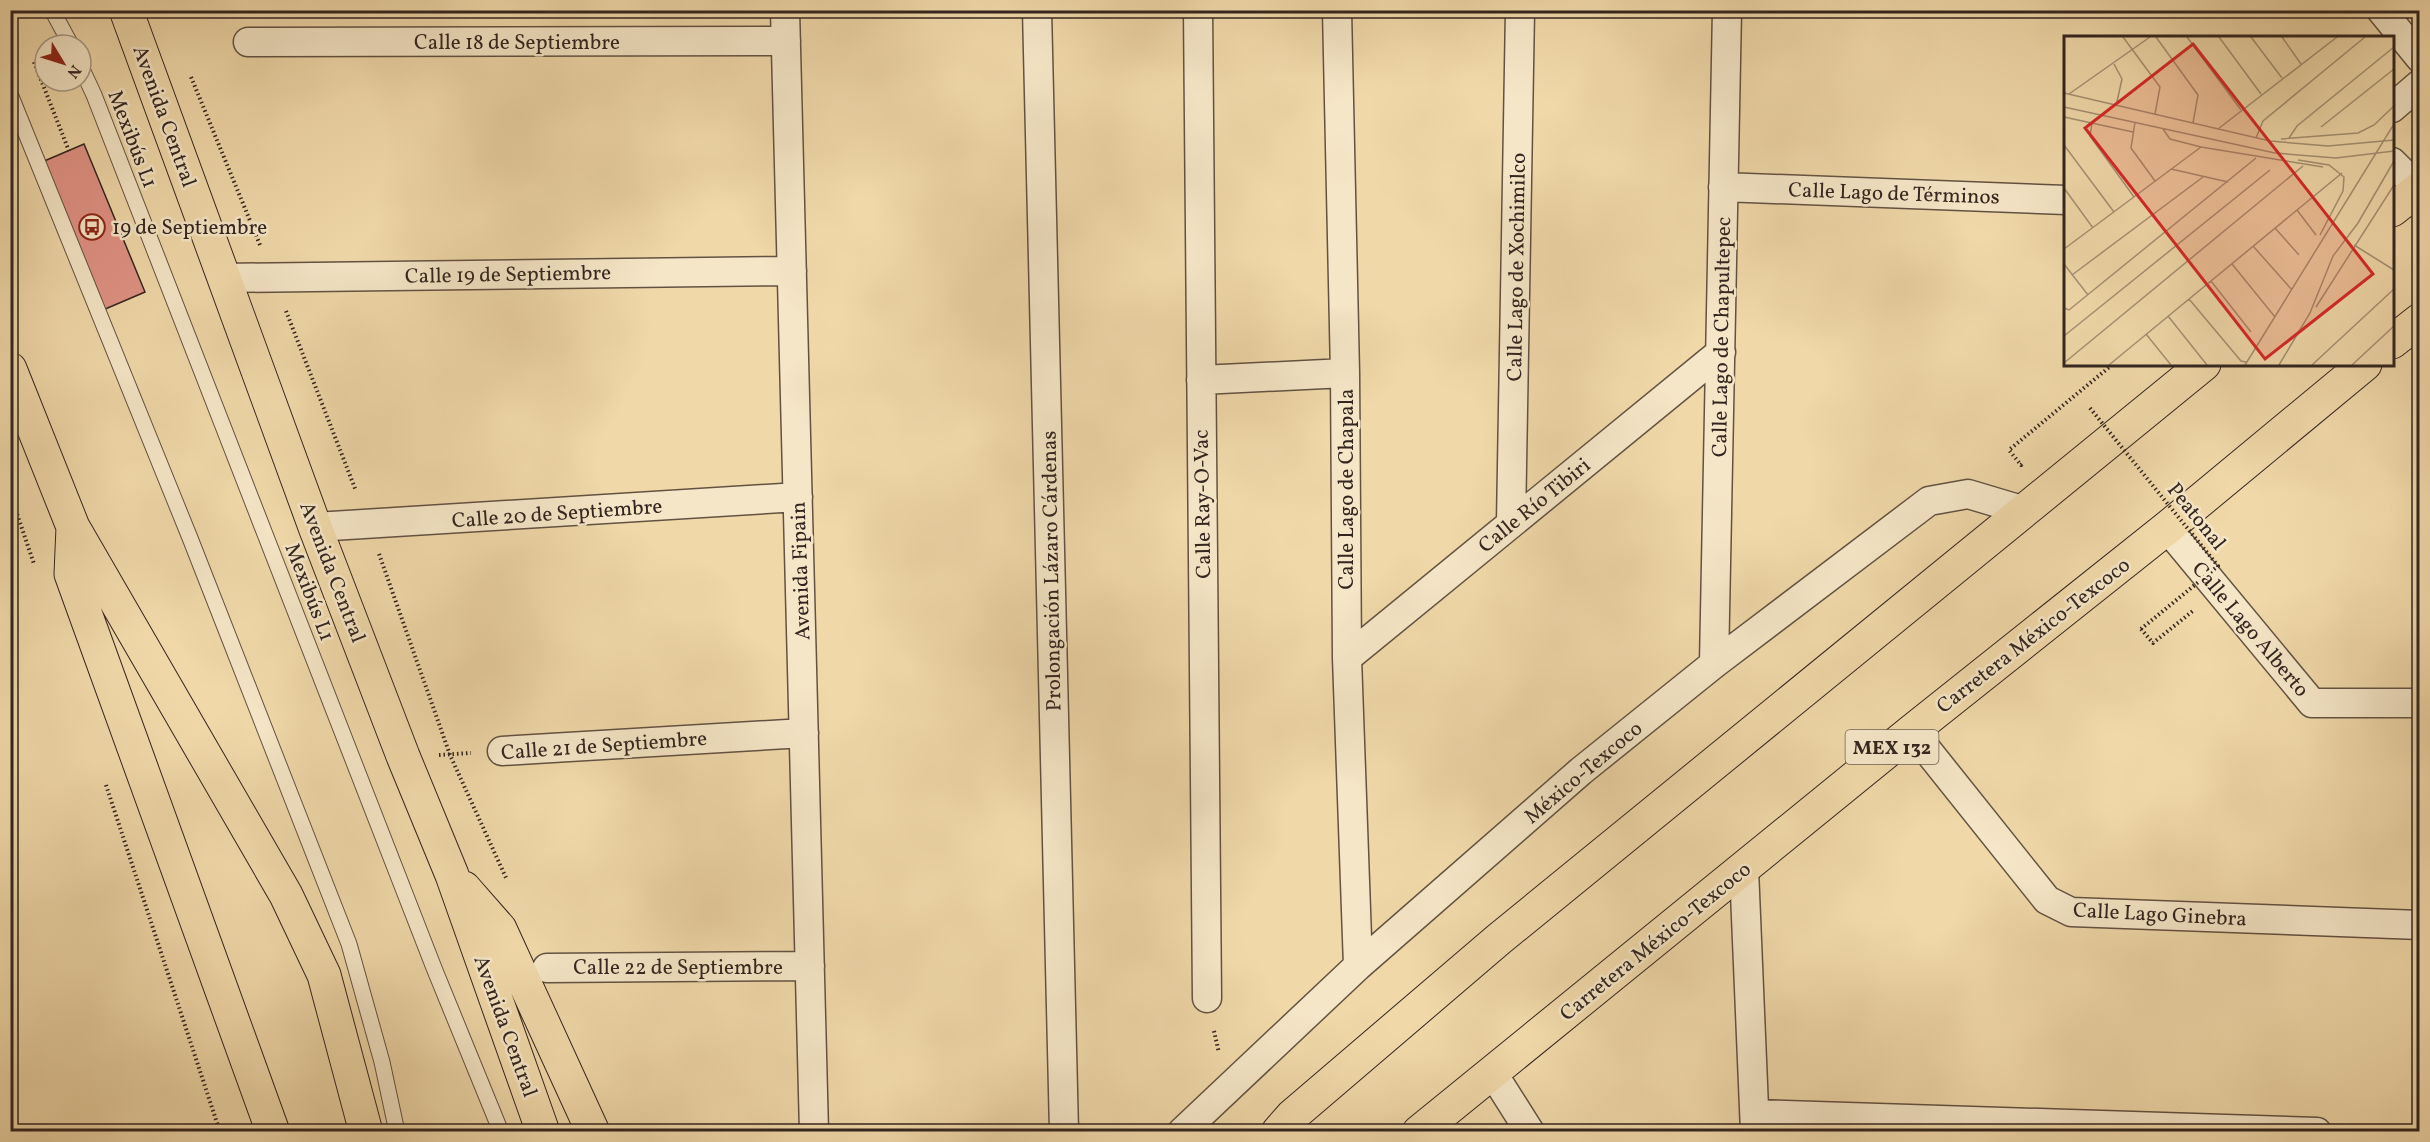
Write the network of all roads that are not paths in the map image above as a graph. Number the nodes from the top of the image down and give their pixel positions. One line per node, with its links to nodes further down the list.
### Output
1 (52, 10): 10 (lane)
2 (126, 10): 24 (highway, Avenida Central)
3 (785, 10): 11 (street, Avenida Fipain)
4 (1037, 10): 62 (street, Prolongación Lázaro Cárdenas)
5 (1198, 10): 32 (street, Calle Ray-O-Vac)
6 (1337, 10): 31 (street, Calle Lago de Chapala)
7 (1520, 10): 35 (street, Calle Lago de Xochimilco)
8 (1726, 10): 19 (street, Calle Lago de Chapultepec)
9 (2381, 10): 13 (street)
10 (64, 33)
11 (786, 41): 12 (street, Calle 18 de Septiembre); 23 (street, Avenida Fipain)
12 (248, 42)
13 (2420, 58)
14 (2420, 84): 17 (street)
15 (92, 93): 58 (lane, Mexibús L1)
16 (10, 94): 57 (lane)
17 (2394, 106)
18 (2394, 164): 20 (street)
19 (1723, 187): 21 (street, Calle Lago de Términos); 27 (street, Calle Lago de Chapultepec)
20 (2419, 188): 22 (highway)
21 (2064, 200)
22 (2394, 208)
23 (792, 271): 24 (street, Calle 19 de Septiembre); 33 (street, Avenida Fipain)
24 (224, 278): 37 (highway, Avenida Central)
25 (2419, 321): 26 (highway)
26 (2394, 340)
27 (1721, 352): 35 (street, Calle Río Tibiri); 40 (street, Calle Lago de Chapultepec)
28 (2202, 366): 34 (highway)
29 (2363, 366): 38 (highway, Carretera México-Texcoco / MEX 132)
30 (10, 369): 36 (highway)
31 (1345, 373): 32 (street); 39 (street, Calle Lago de Chapala)
32 (1201, 380): 51 (street, Calle Ray-O-Vac)
33 (798, 497): 37 (street, Calle 20 de Septiembre); 43 (street, Avenida Fipain)
34 (2025, 511): 40 (street, México-Texcoco); 54 (highway)
35 (1511, 523): 39 (street, Calle Río Tibiri)
36 (73, 527): 55 (highway); 56 (highway)
37 (315, 527): 46 (highway, Avenida Central)
38 (2167, 528): 41 (street, Calle Lago Alberto); 42 (highway, Carretera México-Texcoco / MEX 132)
39 (1347, 658): 49 (street, Calle Lago de Chapala)
40 (1714, 664): 49 (street, México-Texcoco)
41 (2420, 703)
42 (1912, 731): 45 (highway, Carretera México-Texcoco / MEX 132); 47 (street, Calle Lago Ginebra)
43 (804, 733): 44 (street, Calle 21 de Septiembre); 48 (street, Avenida Fipain)
44 (501, 751)
45 (1744, 869): 52 (highway, Carretera México-Texcoco / MEX 132); 53 (street)
46 (452, 874): 59 (highway, Avenida Central); 60 (highway)
47 (2420, 925)
48 (810, 966): 50 (street, Calle 22 de Septiembre); 61 (street, Avenida Fipain)
49 (1358, 966): 63 (street, México-Texcoco)
50 (547, 968)
51 (1207, 998)
52 (1492, 1072): 64 (highway, Carretera México-Texcoco / MEX 132); 65 (street)
53 (1755, 1123): 66 (street)
54 (1280, 1126)
55 (273, 1131)
56 (366, 1131)
57 (397, 1131)
58 (501, 1131)
59 (543, 1131)
60 (592, 1131)
61 (814, 1131)
62 (1065, 1131)
63 (1182, 1131)
64 (1419, 1131)
65 (1530, 1131)
66 (2317, 1131)

